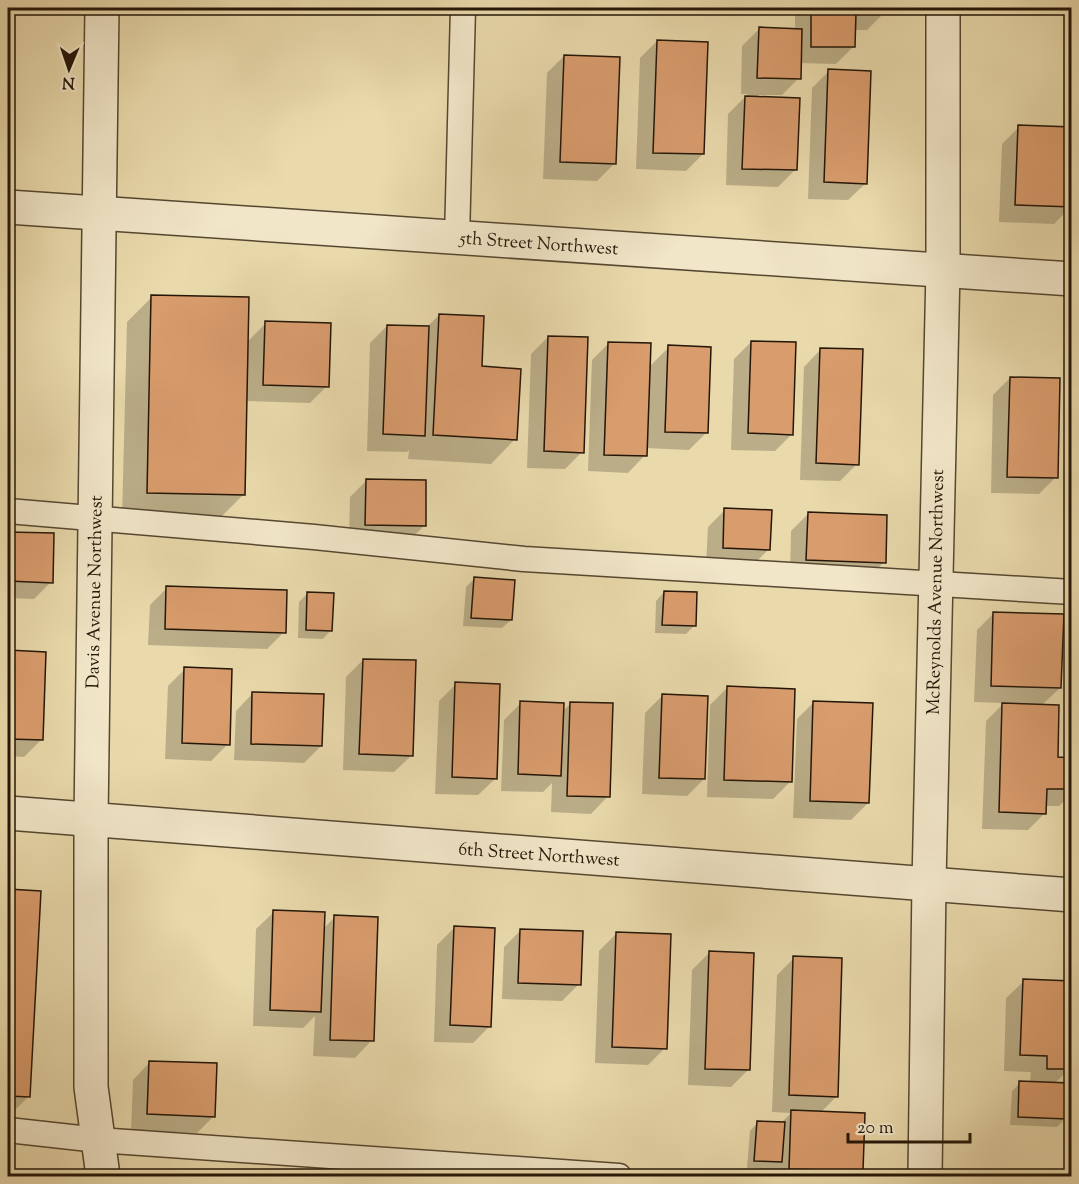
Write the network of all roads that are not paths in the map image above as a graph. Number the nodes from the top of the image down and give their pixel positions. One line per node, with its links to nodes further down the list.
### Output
1 (102, 8): 5 (street, Davis Avenue Northwest)
2 (464, 8): 6 (lane)
3 (943, 8): 7 (street, McReynolds Avenue Northwest)
4 (8, 207): 5 (street, 5th Street Northwest)
5 (99, 214): 6 (street, 5th Street Northwest); 10 (street, Davis Avenue Northwest)
6 (458, 238): 7 (street, 5th Street Northwest)
7 (943, 270): 8 (street, 5th Street Northwest); 11 (street, McReynolds Avenue Northwest)
8 (1071, 279)
9 (8, 511): 10 (lane)
10 (95, 517): 11 (lane); 14 (street, Davis Avenue Northwest)
11 (936, 584): 12 (lane); 15 (street, McReynolds Avenue Northwest)
12 (1071, 592)
13 (8, 813): 14 (street, 6th Street Northwest)
14 (91, 819): 15 (street, 6th Street Northwest); 18 (street, Davis Avenue Northwest)
15 (928, 883): 16 (street, 6th Street Northwest); 21 (street, McReynolds Avenue Northwest)
16 (1071, 895)
17 (8, 1130): 18 (lane)
18 (98, 1140): 19 (street, Davis Avenue Northwest); 20 (lane)
19 (103, 1176)
20 (619, 1176)
21 (925, 1176)

